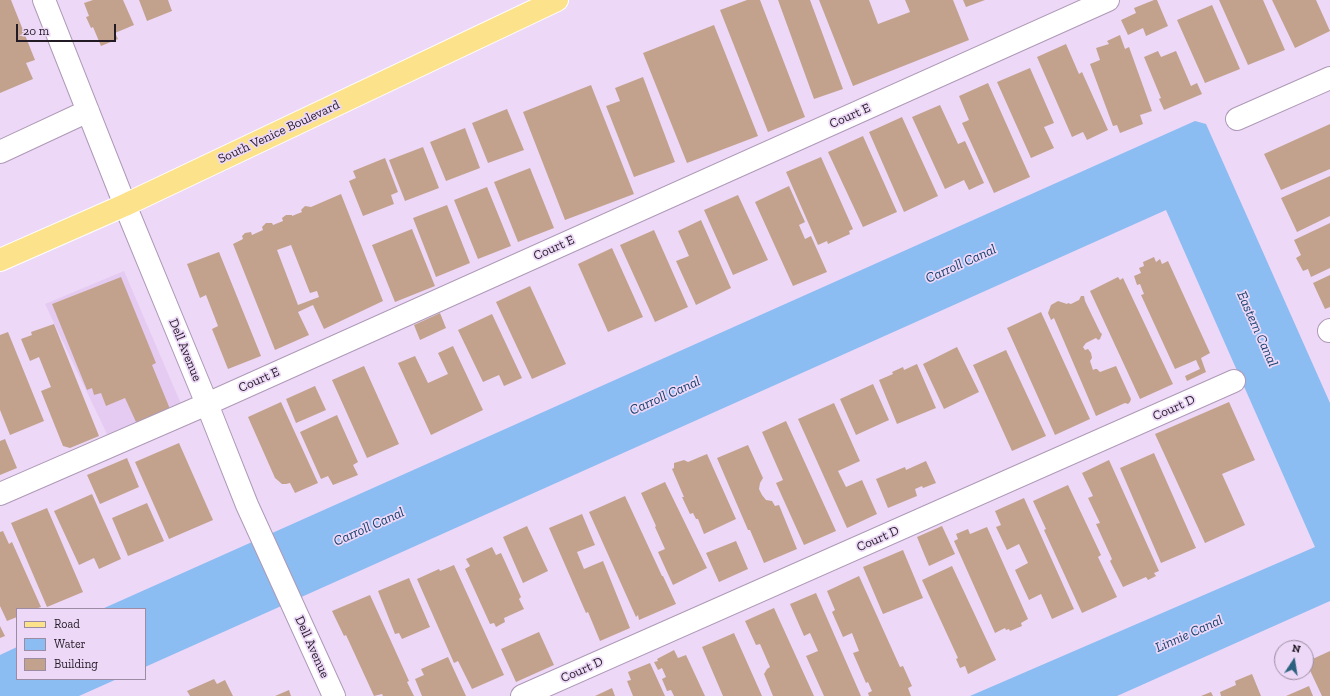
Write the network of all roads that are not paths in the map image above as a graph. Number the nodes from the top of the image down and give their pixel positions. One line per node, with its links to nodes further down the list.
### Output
1 (44, 0): 5 (street, Dell Avenue)
2 (557, 0): 8 (main road, South Venice Boulevard)
3 (1108, 0): 11 (street, Court E)
4 (1330, 78): 6 (street)
5 (88, 111): 7 (street); 8 (street, Dell Avenue)
6 (1237, 118)
7 (0, 152)
8 (125, 205): 9 (main road, South Venice Boulevard); 11 (street, Dell Avenue)
9 (0, 260)
10 (1234, 381): 14 (street, Court D)
11 (207, 404): 12 (street, Court E); 13 (street, Dell Avenue)
12 (0, 494)
13 (334, 696)
14 (522, 696)

